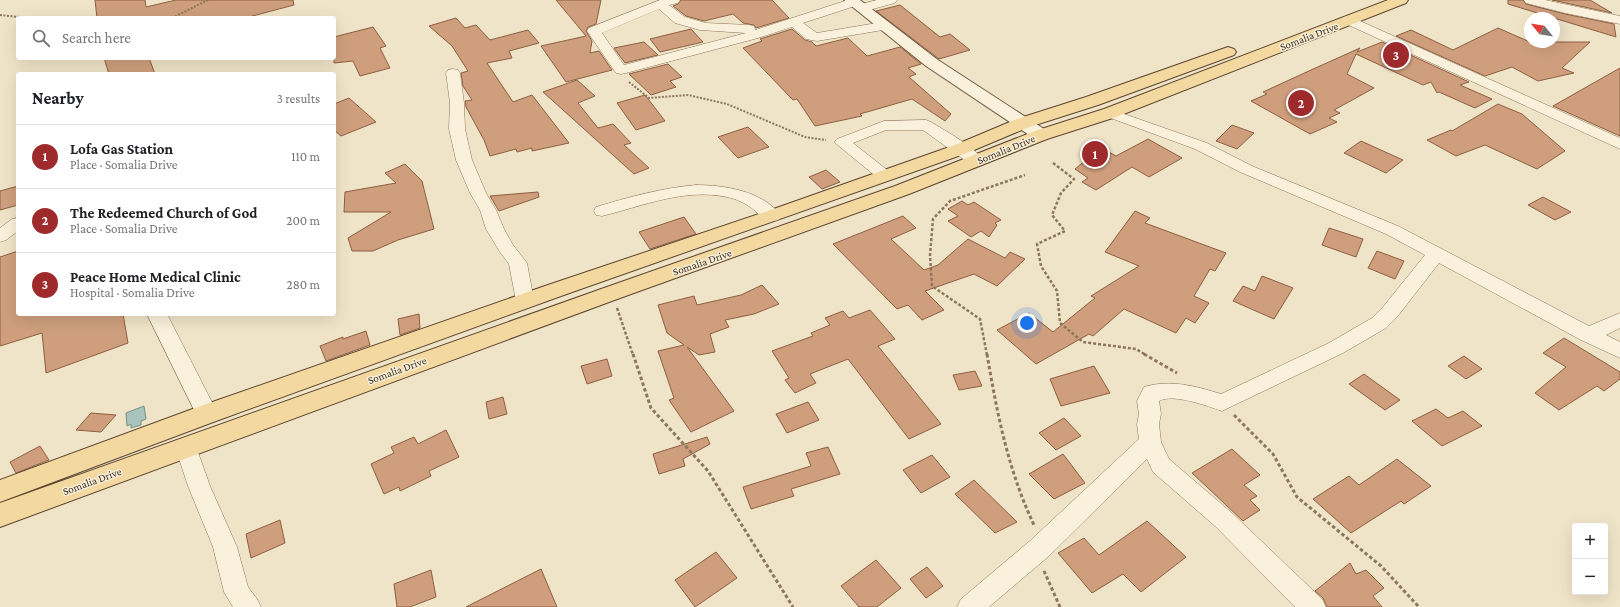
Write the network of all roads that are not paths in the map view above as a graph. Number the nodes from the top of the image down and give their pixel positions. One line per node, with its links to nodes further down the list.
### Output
1 (674, 0): 7 (street)
2 (891, 0): 6 (street)
3 (1370, 0): 15 (main road, Somalia Drive)
4 (1401, 0): 8 (main road, Somalia Drive)
5 (1530, 0): 9 (street)
6 (856, 3): 10 (street); 11 (street)
7 (660, 4): 12 (street); 12 (street)
8 (1349, 20): 14 (main road, Somalia Drive); 17 (street)
9 (1620, 20)
10 (793, 21): 11 (street); 12 (street)
11 (884, 26): 15 (street)
12 (776, 28)
13 (453, 73): 25 (street)
14 (1110, 113): 16 (main road, Somalia Drive); 24 (street)
15 (1023, 123): 16 (street); 18 (main road, Somalia Drive)
16 (1041, 135): 18 (main road, Somalia Drive)
17 (1620, 144)
18 (968, 155): 19 (main road, Somalia Drive); 19 (street); 32 (main road, Somalia Drive)
19 (886, 176): 21 (main road, Somalia Drive)
20 (602, 211): 21 (street)
21 (772, 216): 25 (main road, Somalia Drive)
22 (16, 224): 23 (street)
23 (0, 236)
24 (1437, 253): 28 (street); 31 (street)
25 (525, 301): 30 (main road, Somalia Drive)
26 (158, 316): 30 (street)
27 (1620, 320): 28 (street)
28 (1588, 335): 29 (street)
29 (1620, 351)
30 (207, 414): 33 (main road, Somalia Drive)
31 (1150, 442): 36 (street); 37 (street)
32 (186, 447): 34 (main road, Somalia Drive); 35 (street)
33 (0, 491)
34 (0, 515)
35 (248, 607)
36 (970, 607)
37 (1313, 607)

